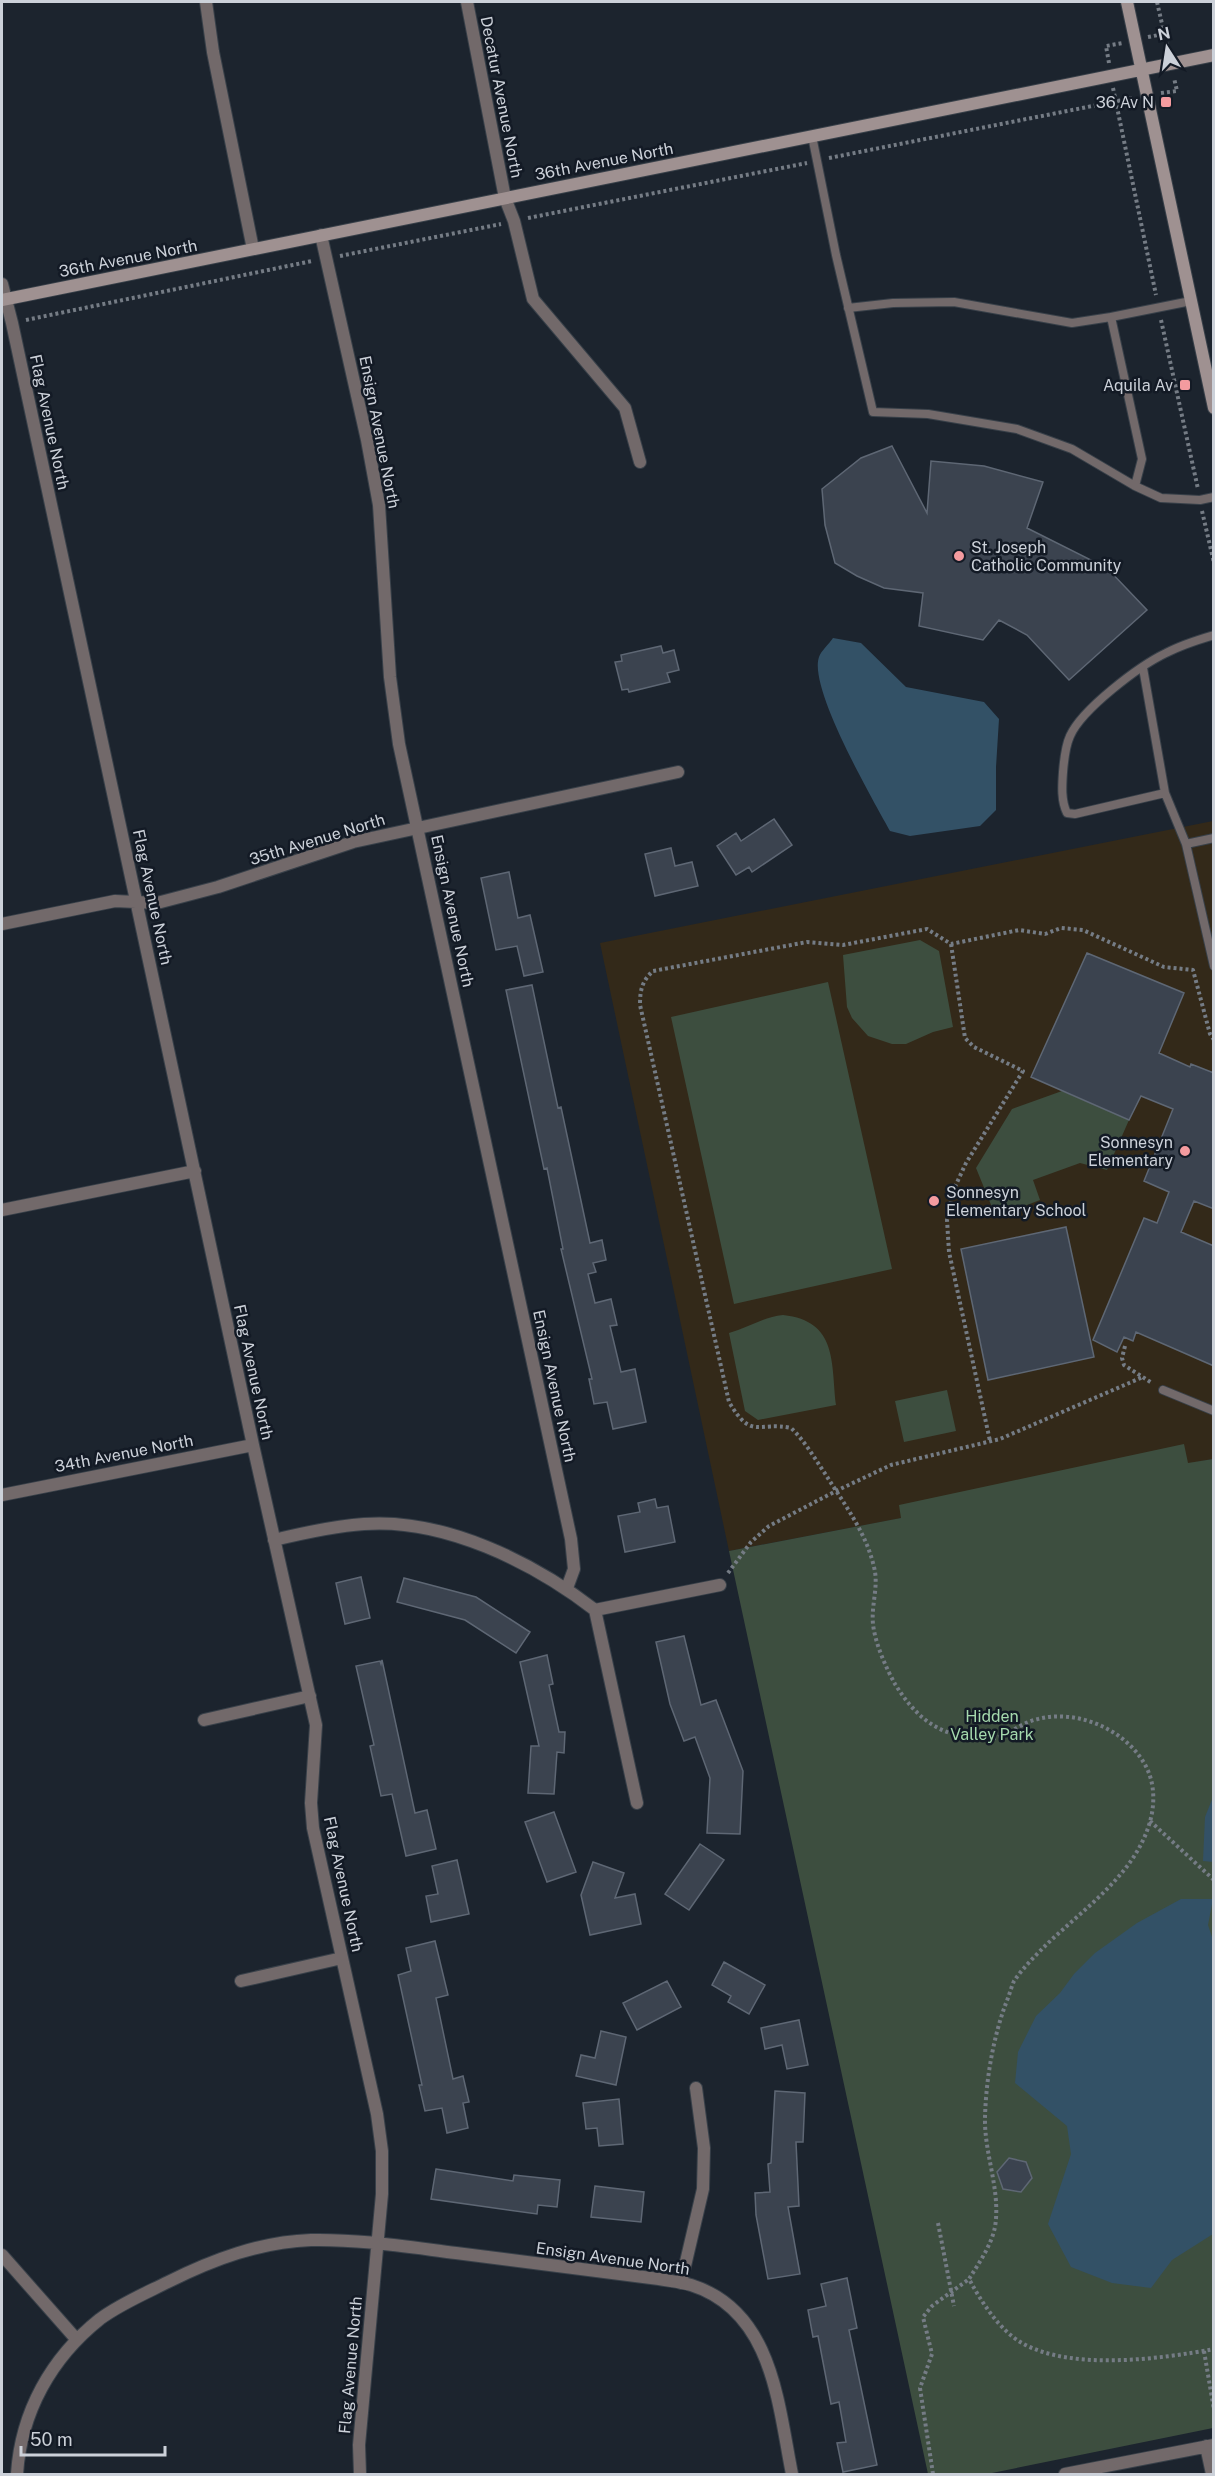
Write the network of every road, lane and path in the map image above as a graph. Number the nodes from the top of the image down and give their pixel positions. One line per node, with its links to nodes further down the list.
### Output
1 (206, 2): 13 (street)
2 (467, 2): 10 (street, Decatur Avenue North)
3 (1127, 2): 7 (street)
4 (1157, 2): 5 (path)
5 (1164, 34)
6 (1214, 55): 7 (street, 36th Avenue North)
7 (1142, 69): 8 (street, 36th Avenue North); 17 (street)
8 (812, 136): 9 (lane); 10 (street, 36th Avenue North)
9 (816, 161): 11 (path); 18 (lane); 19 (path)
10 (505, 198): 11 (street, Decatur Avenue North); 12 (street, 36th Avenue North)
11 (514, 221): 14 (path); 24 (street, Decatur Avenue North)
12 (321, 235): 13 (street, 36th Avenue North); 14 (street, Ensign Avenue North)
13 (253, 249): 16 (street, 36th Avenue North)
14 (327, 258): 21 (path); 33 (street, Ensign Avenue North)
15 (2, 284): 16 (street, Flag Avenue North)
16 (4, 300): 21 (street, Flag Avenue North)
17 (1191, 301): 19 (lane); 22 (street)
18 (848, 308): 20 (lane); 25 (lane)
19 (1159, 308): 20 (lane); 27 (path)
20 (1111, 317): 25 (lane)
21 (12, 323): 36 (street, Flag Avenue North)
22 (1208, 358): 23 (street)
23 (1214, 408)
24 (640, 462)
25 (1136, 486): 27 (lane)
26 (1214, 497): 27 (lane)
27 (1200, 500): 28 (path)
28 (1214, 563)
29 (1214, 635): 30 (lane)
30 (1143, 668): 32 (lane); 32 (lane)
31 (678, 772): 33 (street, 35th Avenue North)
32 (1165, 793): 35 (lane)
33 (419, 829): 36 (street, 35th Avenue North); 53 (street, Ensign Avenue North)
34 (1214, 838): 35 (lane)
35 (1186, 844): 39 (lane)
36 (138, 900): 37 (street, 35th Avenue North); 41 (street, Flag Avenue North)
37 (2, 924)
38 (951, 944): 40 (path); 47 (path); 49 (path)
39 (1214, 966)
40 (1214, 1040)
41 (195, 1171): 42 (street); 48 (street, Flag Avenue North)
42 (2, 1210)
43 (1125, 1346): 44 (path)
44 (1143, 1377): 45 (path); 47 (path)
45 (1163, 1390): 46 (lane)
46 (1214, 1411)
47 (990, 1441): 49 (path)
48 (253, 1445): 50 (street, 34th Avenue North); 51 (street, Flag Avenue North)
49 (836, 1491): 52 (path); 58 (path)
50 (2, 1495)
51 (274, 1540): 53 (street); 55 (street, Flag Avenue North)
52 (720, 1585): 54 (street)
53 (567, 1588): 54 (street)
54 (595, 1610): 57 (street)
55 (310, 1696): 56 (street); 60 (street, Flag Avenue North)
56 (204, 1720)
57 (637, 1803)
58 (1150, 1821): 59 (path); 66 (path)
59 (1214, 1880)
60 (342, 1958): 61 (street); 64 (street, Flag Avenue North)
61 (241, 1981)
62 (696, 2088): 67 (street)
63 (938, 2223): 68 (path)
64 (377, 2243): 67 (street, Ensign Avenue North); 70 (street, Ensign Avenue North); 76 (street, Flag Avenue North)
65 (2, 2255): 70 (street)
66 (969, 2279): 68 (path); 72 (path)
67 (681, 2283): 77 (street, Ensign Avenue North)
68 (950, 2294): 69 (path); 78 (path)
69 (954, 2306)
70 (77, 2340): 75 (street, Ensign Avenue North)
71 (1214, 2349): 72 (path)
72 (1204, 2351): 73 (path)
73 (1214, 2410)
74 (1210, 2445): 79 (street); 80 (street)
75 (17, 2475)
76 (360, 2475)
77 (792, 2475)
78 (933, 2475)
79 (1065, 2475)
80 (1212, 2475)

